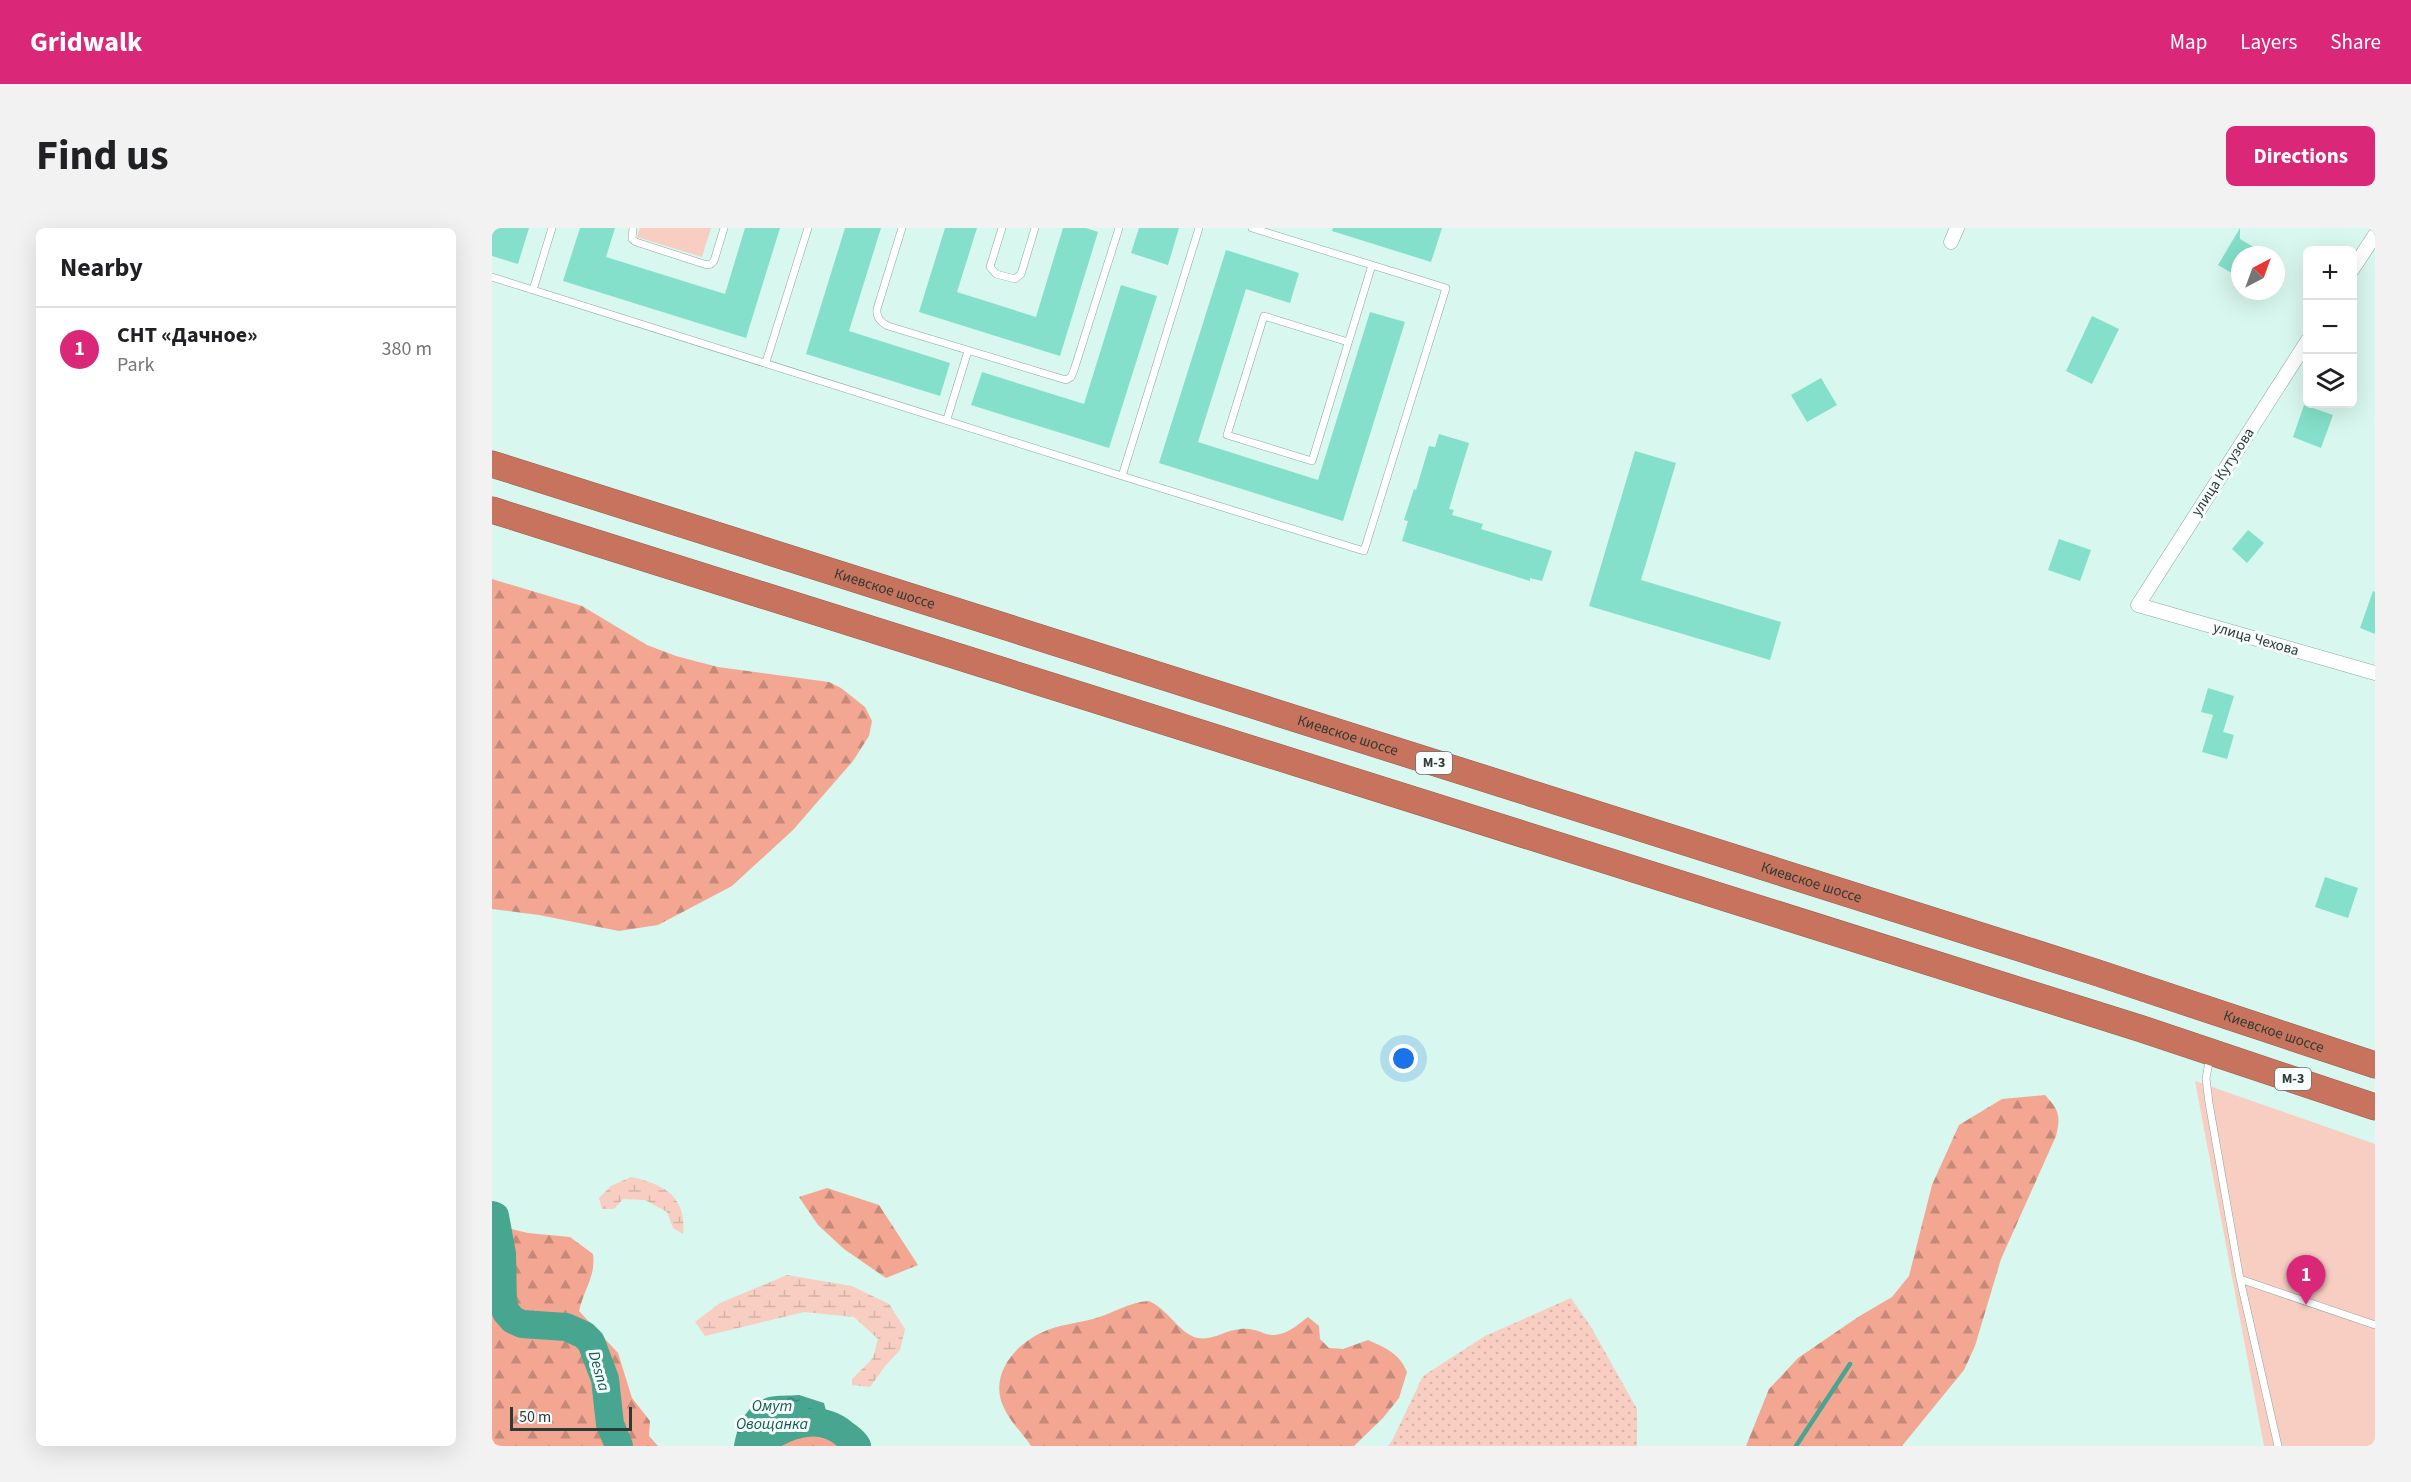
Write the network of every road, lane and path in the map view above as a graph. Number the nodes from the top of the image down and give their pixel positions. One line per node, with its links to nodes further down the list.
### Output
1 (552, 228): 17 (lane)
2 (633, 228): 3 (lane)
3 (724, 228)
4 (808, 228): 21 (lane)
5 (902, 228): 20 (lane)
6 (1002, 228): 7 (lane)
7 (1035, 228)
8 (1119, 228): 20 (lane)
9 (1199, 228): 24 (lane)
10 (1252, 228): 15 (lane)
11 (1957, 228): 13 (street)
12 (2375, 235): 14 (street)
13 (1951, 242)
14 (2357, 262)
15 (1372, 265): 18 (lane); 24 (lane)
16 (492, 277): 17 (lane)
17 (533, 290): 21 (lane)
18 (1348, 342): 18 (lane)
19 (2303, 346): 26 (street, улица Кутузова)
20 (968, 351): 22 (lane)
21 (766, 363): 22 (lane)
22 (946, 419): 24 (lane)
23 (492, 464): 29 (highway, Киевское шоссе / М-3)
24 (1122, 476)
25 (492, 510): 28 (highway, М-3)
26 (2138, 604): 27 (street, улица Чехова)
27 (2375, 673)
28 (2211, 1052): 30 (highway, М-3); 31 (lane)
29 (2375, 1065)
30 (2375, 1107)
31 (2240, 1279): 32 (lane); 33 (lane)
32 (2375, 1325)
33 (2278, 1446)

